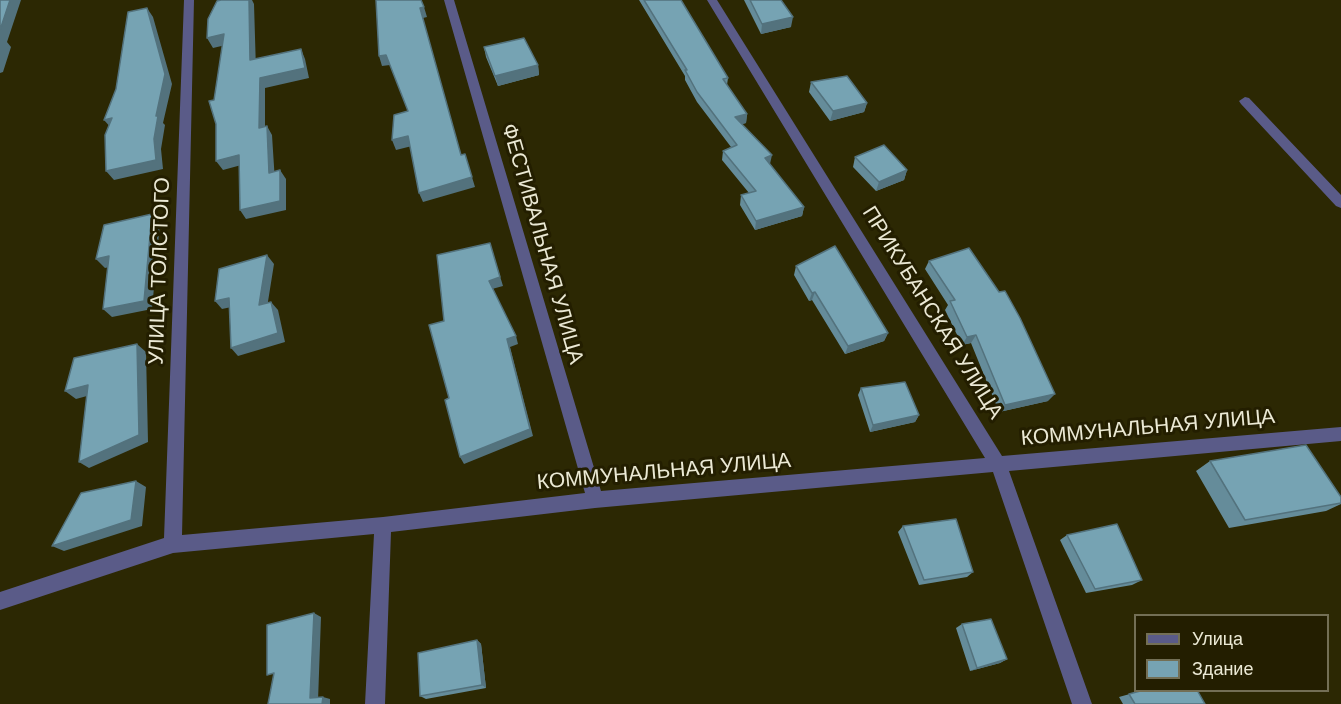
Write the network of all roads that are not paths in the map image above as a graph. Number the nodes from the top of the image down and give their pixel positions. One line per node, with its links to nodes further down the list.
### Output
1 (189, 0): 10 (street, УЛИЦА ТОЛСТОГО)
2 (449, 0): 8 (street, ФЕСТИВАЛЬНАЯ УЛИЦА)
3 (712, 0): 7 (street, ПРИКУБАНСКАЯ УЛИЦА)
4 (1245, 101): 5 (street)
5 (1341, 203)
6 (1341, 434): 7 (street, КОММУНАЛЬНАЯ УЛИЦА)
7 (998, 464): 8 (street, КОММУНАЛЬНАЯ УЛИЦА); 13 (street, ПРИКУБАНСКАЯ УЛИЦА)
8 (595, 500): 9 (street, КОММУНАЛЬНАЯ УЛИЦА)
9 (383, 525): 10 (street, КОММУНАЛЬНАЯ УЛИЦА); 12 (street)
10 (172, 544): 11 (street, КОММУНАЛЬНАЯ УЛИЦА)
11 (0, 601)
12 (375, 704)
13 (1082, 704)

